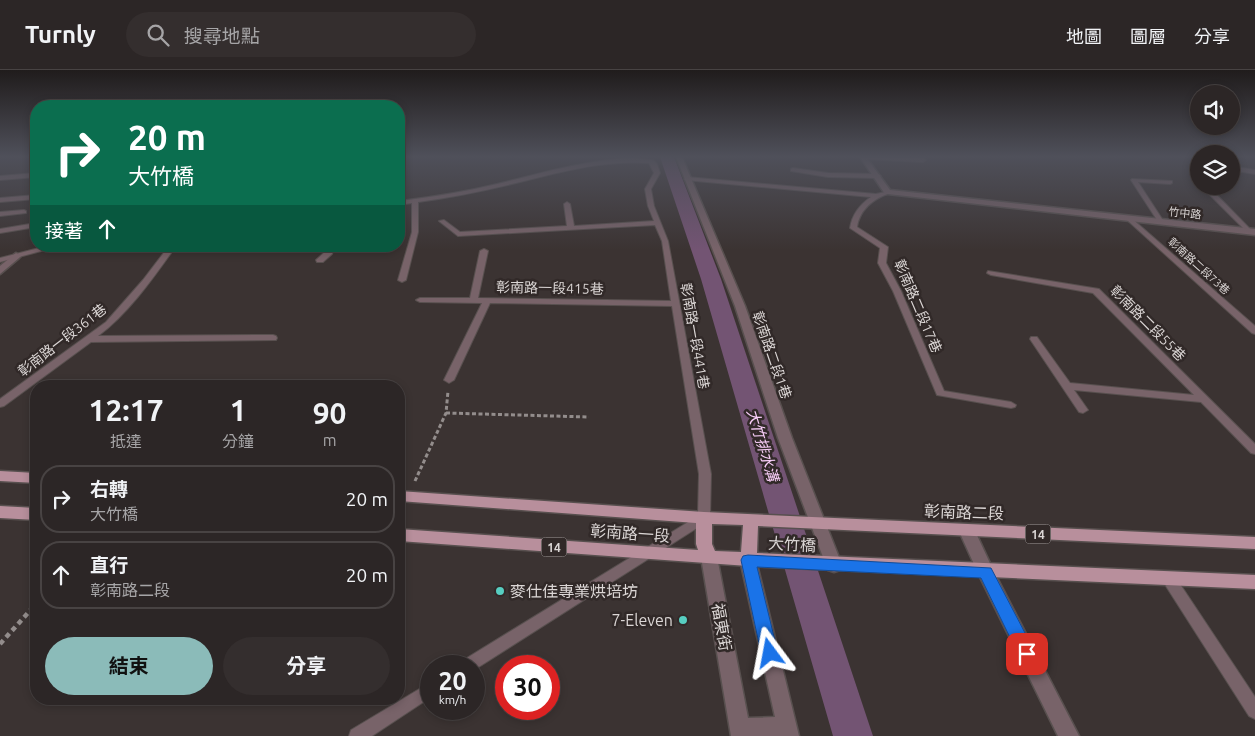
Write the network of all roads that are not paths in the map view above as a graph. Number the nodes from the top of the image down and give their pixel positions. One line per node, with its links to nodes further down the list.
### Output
1 (486, 188): 12 (lane, 彰南路一段441巷)
2 (649, 188): 20 (lane, 彰南路一段441巷)
3 (691, 188): 59 (street, 彰南路二段1巷)
4 (787, 188): 9 (lane)
5 (886, 188): 7 (street)
6 (1139, 188): 19 (lane)
7 (888, 192): 9 (lane); 17 (street, 竹中路)
8 (1213, 195): 24 (lane)
9 (875, 196): 49 (lane, 彰南路二段17巷)
10 (30, 198): 11 (lane)
11 (0, 200)
12 (415, 201): 13 (lane); 34 (lane)
13 (405, 202)
14 (567, 204): 22 (lane)
15 (24, 212): 16 (lane)
16 (0, 214)
17 (1128, 218): 19 (street, 竹中路); 39 (lane, 彰南路二段73巷)
18 (442, 221): 22 (lane)
19 (1161, 222): 24 (street, 竹中路)
20 (656, 223): 22 (lane); 38 (lane, 彰南路一段441巷)
21 (30, 226): 23 (lane)
22 (571, 228)
23 (0, 231)
24 (1252, 232)
25 (484, 251): 36 (lane)
26 (32, 252): 29 (lane)
27 (168, 252): 41 (lane, 彰南路一段361巷)
28 (329, 252): 31 (lane)
29 (16, 256): 30 (lane); 32 (street)
30 (0, 260)
31 (320, 260)
32 (0, 271)
33 (991, 273): 47 (lane, 彰南路二段55巷)
34 (402, 280)
35 (420, 300): 36 (lane)
36 (474, 300): 37 (lane)
37 (487, 301): 38 (lane, 彰南路一段415巷); 44 (lane, 彰南路一段415巷)
38 (676, 304): 57 (lane, 彰南路一段441巷)
39 (1255, 331)
40 (273, 338): 41 (lane)
41 (90, 339): 43 (lane, 彰南路一段361巷)
42 (1034, 339): 46 (lane)
43 (33, 380)
44 (449, 380)
45 (30, 382): 48 (lane, 彰南路一段361巷)
46 (1066, 386): 47 (lane); 50 (lane)
47 (1204, 399): 51 (lane, 彰南路二段55巷)
48 (0, 404)
49 (1011, 405)
50 (1083, 410)
51 (1255, 450)
52 (0, 476): 53 (main road)
53 (30, 478)
54 (405, 497): 57 (main road, 彰南路一段 / 14)
55 (30, 514): 56 (main road)
56 (3, 515)
57 (704, 518): 58 (main road, 14); 63 (lane); 64 (main road, 福東街)
58 (750, 520): 59 (main road, 大竹橋 / 14); 65 (main road)
59 (820, 525): 60 (main road, 彰南路二段 / 14); 66 (street, 彰南路二段1巷)
60 (967, 530): 62 (main road, 彰南路二段 / 14); 67 (street)
61 (405, 535): 63 (main road, 彰南路一段 / 14)
62 (1255, 543)
63 (646, 553): 64 (main road, 彰南路一段 / 14); 70 (lane)
64 (709, 557): 65 (main road, 14); 74 (street, 福東街)
65 (748, 560): 66 (main road, 大竹橋 / 14); 73 (street)
66 (834, 565): 67 (main road, 14)
67 (986, 573): 68 (main road, 14); 76 (street)
68 (1169, 579): 69 (main road, 14); 72 (lane)
69 (1255, 582)
70 (485, 655)
71 (420, 696): 75 (lane)
72 (1255, 711)
73 (788, 731): 74 (street)
74 (740, 732)
75 (357, 736)
76 (1069, 736)

